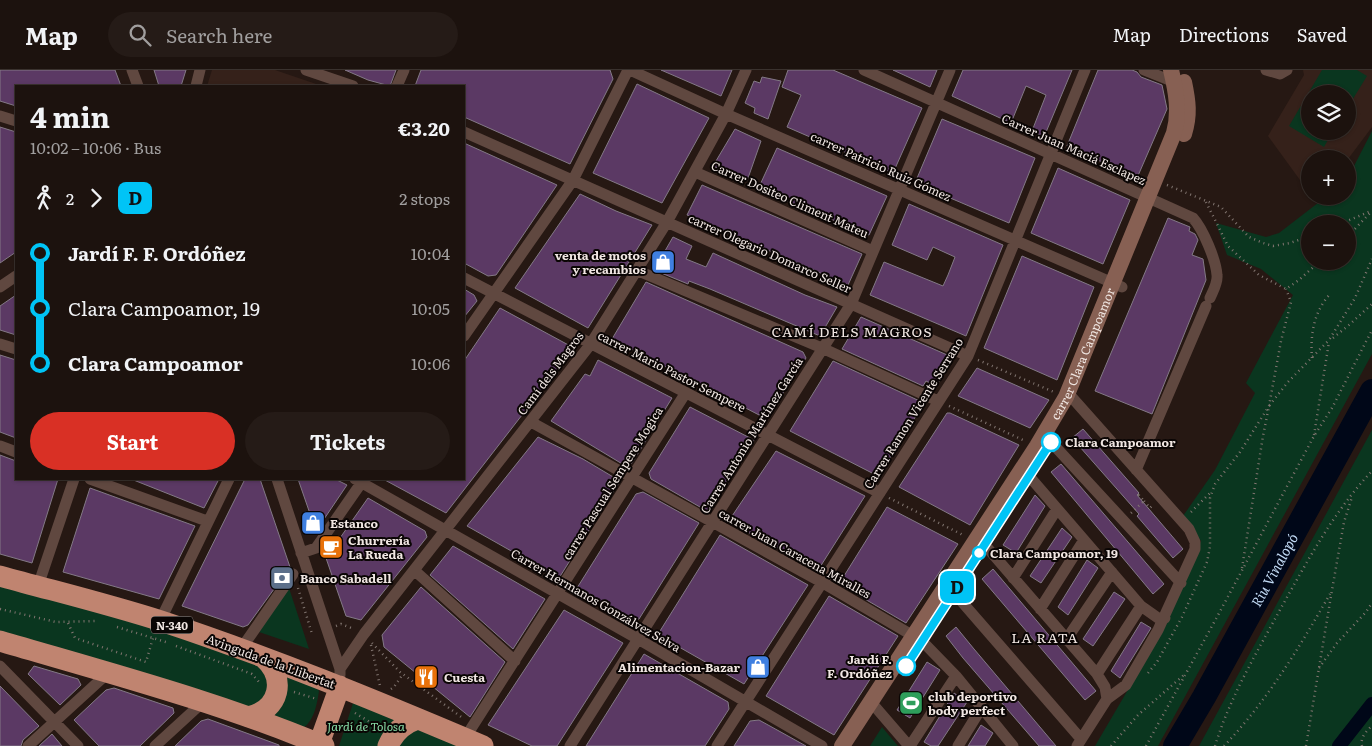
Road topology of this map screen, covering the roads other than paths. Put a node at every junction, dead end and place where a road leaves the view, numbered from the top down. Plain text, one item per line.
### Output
1 (132, 70) edge
2 (200, 70) edge
3 (306, 70) edge
4 (404, 70) edge
5 (629, 70) edge
6 (746, 70) edge
7 (864, 70) edge
8 (950, 70) edge
9 (1085, 70) edge
10 (1144, 70) edge
11 (1266, 70) edge
12 (1287, 71) edge
13 (1176, 74) edge
14 (335, 75) edge
15 (138, 85) edge
16 (196, 85) edge
17 (351, 85) edge
18 (397, 85) edge
19 (937, 102) junction
20 (726, 114) junction
21 (0, 116) edge
22 (15, 121) edge
23 (1183, 121) junction
24 (465, 132) edge
25 (1052, 153) junction
26 (695, 172) junction
27 (573, 180) junction
28 (900, 189) junction
29 (1152, 199) junction
30 (667, 222) junction
31 (1016, 241) junction
32 (873, 251) junction
33 (636, 270) junction
34 (15, 277) edge
35 (465, 278) edge
36 (1117, 285) junction
37 (0, 287) edge
38 (494, 293) junction
39 (851, 304) junction
40 (465, 335) edge
41 (0, 344) edge
42 (590, 345) junction
43 (822, 348) junction
44 (15, 349) edge
45 (968, 356) junction
46 (685, 394) junction
47 (1069, 397) junction
48 (938, 401) junction
49 (531, 422) junction
50 (767, 435) junction
51 (1044, 444) junction
52 (0, 446) edge
53 (15, 452) edge
54 (1136, 470) junction
55 (1025, 473) junction
56 (632, 477) junction
57 (74, 480) edge
58 (93, 480) edge
59 (228, 480) edge
60 (277, 480) edge
61 (360, 480) edge
62 (880, 493) junction
63 (1058, 509) junction
64 (207, 521) junction
65 (712, 522) junction
66 (446, 530) junction
67 (1084, 540) junction
68 (979, 541) junction
69 (301, 552) junction
70 (414, 570) junction
71 (1112, 572) junction
72 (293, 574) road end
73 (0, 576) edge
74 (1013, 578) junction
75 (823, 583) junction
76 (1181, 583) junction
77 (38, 586) junction
78 (558, 594) junction
79 (962, 602) dead end
80 (1141, 606) junction
81 (1040, 609) junction
82 (1165, 618) junction
83 (156, 630) junction
84 (638, 639) junction
85 (918, 639) junction
86 (1066, 640) junction
87 (0, 641) edge
88 (241, 649) junction
89 (263, 657) junction
90 (515, 661) junction
91 (3, 670) edge
92 (109, 672) junction
93 (1097, 674) junction
94 (956, 676) junction
95 (338, 687) junction
96 (1107, 699) junction
97 (746, 701) junction
98 (202, 702) junction
99 (875, 706) junction
100 (982, 708) junction
101 (248, 717) junction
102 (417, 719) junction
103 (55, 722) junction
104 (474, 737) edge
105 (390, 743) edge
106 (1079, 743) edge
107 (1008, 744) edge
108 (320, 745) edge
109 (28, 746) edge
110 (78, 746) edge
111 (155, 746) edge
112 (570, 746) edge
113 (717, 746) edge
114 (822, 746) edge
115 (842, 746) edge
116 (855, 746) edge
117 (910, 746) edge
118 (958, 746) edge

1 - 15 street
2 - 16 street
3 - 14 street
4 - 18 street
5 - 20 street, carrer Patricio Ruiz Gómez
5 - 27 street
6 - 20 street, Camí dels Magros
7 - 19 street, Carrer Juan Maciá Esclapez
8 - 19 street, Carrer Antonio Martínez García
9 - 25 street, Carrer Ramon Vicente Serrano
10 - 13 street
11 - 12 street
13 - 23 street
14 - 17 street
19 - 25 street, Carrer Juan Maciá Esclapez
19 - 28 street, Carrer Antonio Martínez García
20 - 26 street, Camí dels Magros
20 - 28 street, carrer Patricio Ruiz Gómez
21 - 22 street
23 - 29 street, carrer Clara Campoamor
23 - 29 street, carrer Clara Campoamor
24 - 27 street, carrer Olegario Domarco Seller
25 - 29 street, Carrer Juan Maciá Esclapez
25 - 31 street, Carrer Ramon Vicente Serrano
26 - 30 street, Camí dels Magros
26 - 32 street, Carrer Dositeo Climent Mateu
27 - 30 street, carrer Olegario Domarco Seller
27 - 38 street
28 - 31 street, carrer Patricio Ruiz Gómez
28 - 32 street, Carrer Antonio Martínez García
29 - 36 street, carrer Clara Campoamor
29 - 54 street, Carrer Juan Maciá Esclapez
30 - 33 street, Camí dels Magros
30 - 39 street, carrer Olegario Domarco Seller
31 - 36 street, carrer Patricio Ruiz Gómez
31 - 45 street, Carrer Ramon Vicente Serrano
32 - 39 street, Carrer Antonio Martínez García
33 - 42 street, Camí dels Magros
33 - 43 street
34 - 37 street
35 - 38 street, carrer Mario Pastor Sempere
36 - 47 street, carrer Clara Campoamor
38 - 40 street
38 - 42 street, carrer Mario Pastor Sempere
39 - 43 street, Carrer Antonio Martínez García
39 - 45 street, carrer Olegario Domarco Seller
41 - 44 street
42 - 46 street, carrer Mario Pastor Sempere
42 - 49 street, Camí dels Magros
43 - 48 street
43 - 50 street, Carrer Antonio Martínez García
45 - 48 street, Carrer Ramon Vicente Serrano
46 - 50 street, carrer Mario Pastor Sempere
46 - 56 street, carrer Pascual Sempere Mogica
47 - 51 street, carrer Clara Campoamor
47 - 54 street
48 - 62 street, Carrer Ramon Vicente Serrano
49 - 56 street, carrer Juan Caracena Miralles
49 - 66 street, Camí dels Magros
50 - 62 street, carrer Mario Pastor Sempere
50 - 65 street, Carrer Antonio Martínez García
51 - 55 street, carrer Clara Campoamor
51 - 76 street
52 - 53 street
54 - 76 street
55 - 63 street
55 - 68 street, carrer Clara Campoamor
56 - 65 street, carrer Juan Caracena Miralles
56 - 78 street, carrer Pascual Sempere Mogica
57 - 77 street
58 - 64 street
59 - 64 street
60 - 69 street
61 - 66 street, Carrer Hermanos Gonzálvez Selva
61 - 69 street
62 - 75 street, Carrer Ramon Vicente Serrano
63 - 67 street
63 - 74 street
64 - 83 street
65 - 75 street, carrer Juan Caracena Miralles
65 - 84 street, Carrer Antonio Martínez García
66 - 70 street, Camí dels Magros
66 - 78 street, Carrer Hermanos Gonzálvez Selva
67 - 71 street
67 - 81 street
68 - 74 street
68 - 85 street, carrer Clara Campoamor
69 - 95 street
70 - 90 street
70 - 95 street, Camí dels Magros
71 - 80 street
71 - 86 street
72 - 88 street
73 - 77 highway, Avinguda de la Llibertat / N-340
74 - 81 street
75 - 85 street, carrer Juan Caracena Miralles
75 - 97 street, Carrer Ramon Vicente Serrano
76 - 82 street
77 - 83 highway, Avinguda de la Llibertat / N-340
78 - 84 street, Carrer Hermanos Gonzálvez Selva
78 - 90 street, carrer Pascual Sempere Mogica
79 - 106 street
80 - 82 street
80 - 93 street
81 - 86 street
82 - 96 street
83 - 88 highway, Avinguda de la Llibertat / N-340
84 - 97 street, Carrer Hermanos Gonzálvez Selva
84 - 112 street, Carrer Antonio Martínez García
85 - 94 street, carrer Juan Caracena Miralles
85 - 99 street, carrer Clara Campoamor
86 - 93 street
87 - 92 highway, Avinguda de la Llibertat
88 - 89 highway, Avinguda de la Llibertat / N-340
89 - 95 highway, Avinguda de la Llibertat / N-340
89 - 101 highway
90 - 104 street, carrer Pascual Sempere Mogica
91 - 103 street
92 - 98 highway, Avinguda de la Llibertat
92 - 103 street
93 - 96 street
94 - 100 street, carrer Juan Caracena Miralles
94 - 117 street
95 - 102 highway, Avinguda de la Llibertat / N-340
95 - 108 highway, Avinguda de la Llibertat
96 - 106 street
97 - 113 street, Carrer Ramon Vicente Serrano
97 - 114 street, Carrer Hermanos Gonzálvez Selva
98 - 101 highway, Avinguda de la Llibertat
98 - 111 street
99 - 115 street, carrer Clara Campoamor
99 - 116 street, carrer Clara Campoamor
99 - 117 street
100 - 107 street, carrer Juan Caracena Miralles
100 - 118 street
101 - 108 highway, Avinguda de la Llibertat
102 - 104 highway, Avinguda de la Llibertat / N-340
102 - 105 highway
103 - 109 street
103 - 110 street

